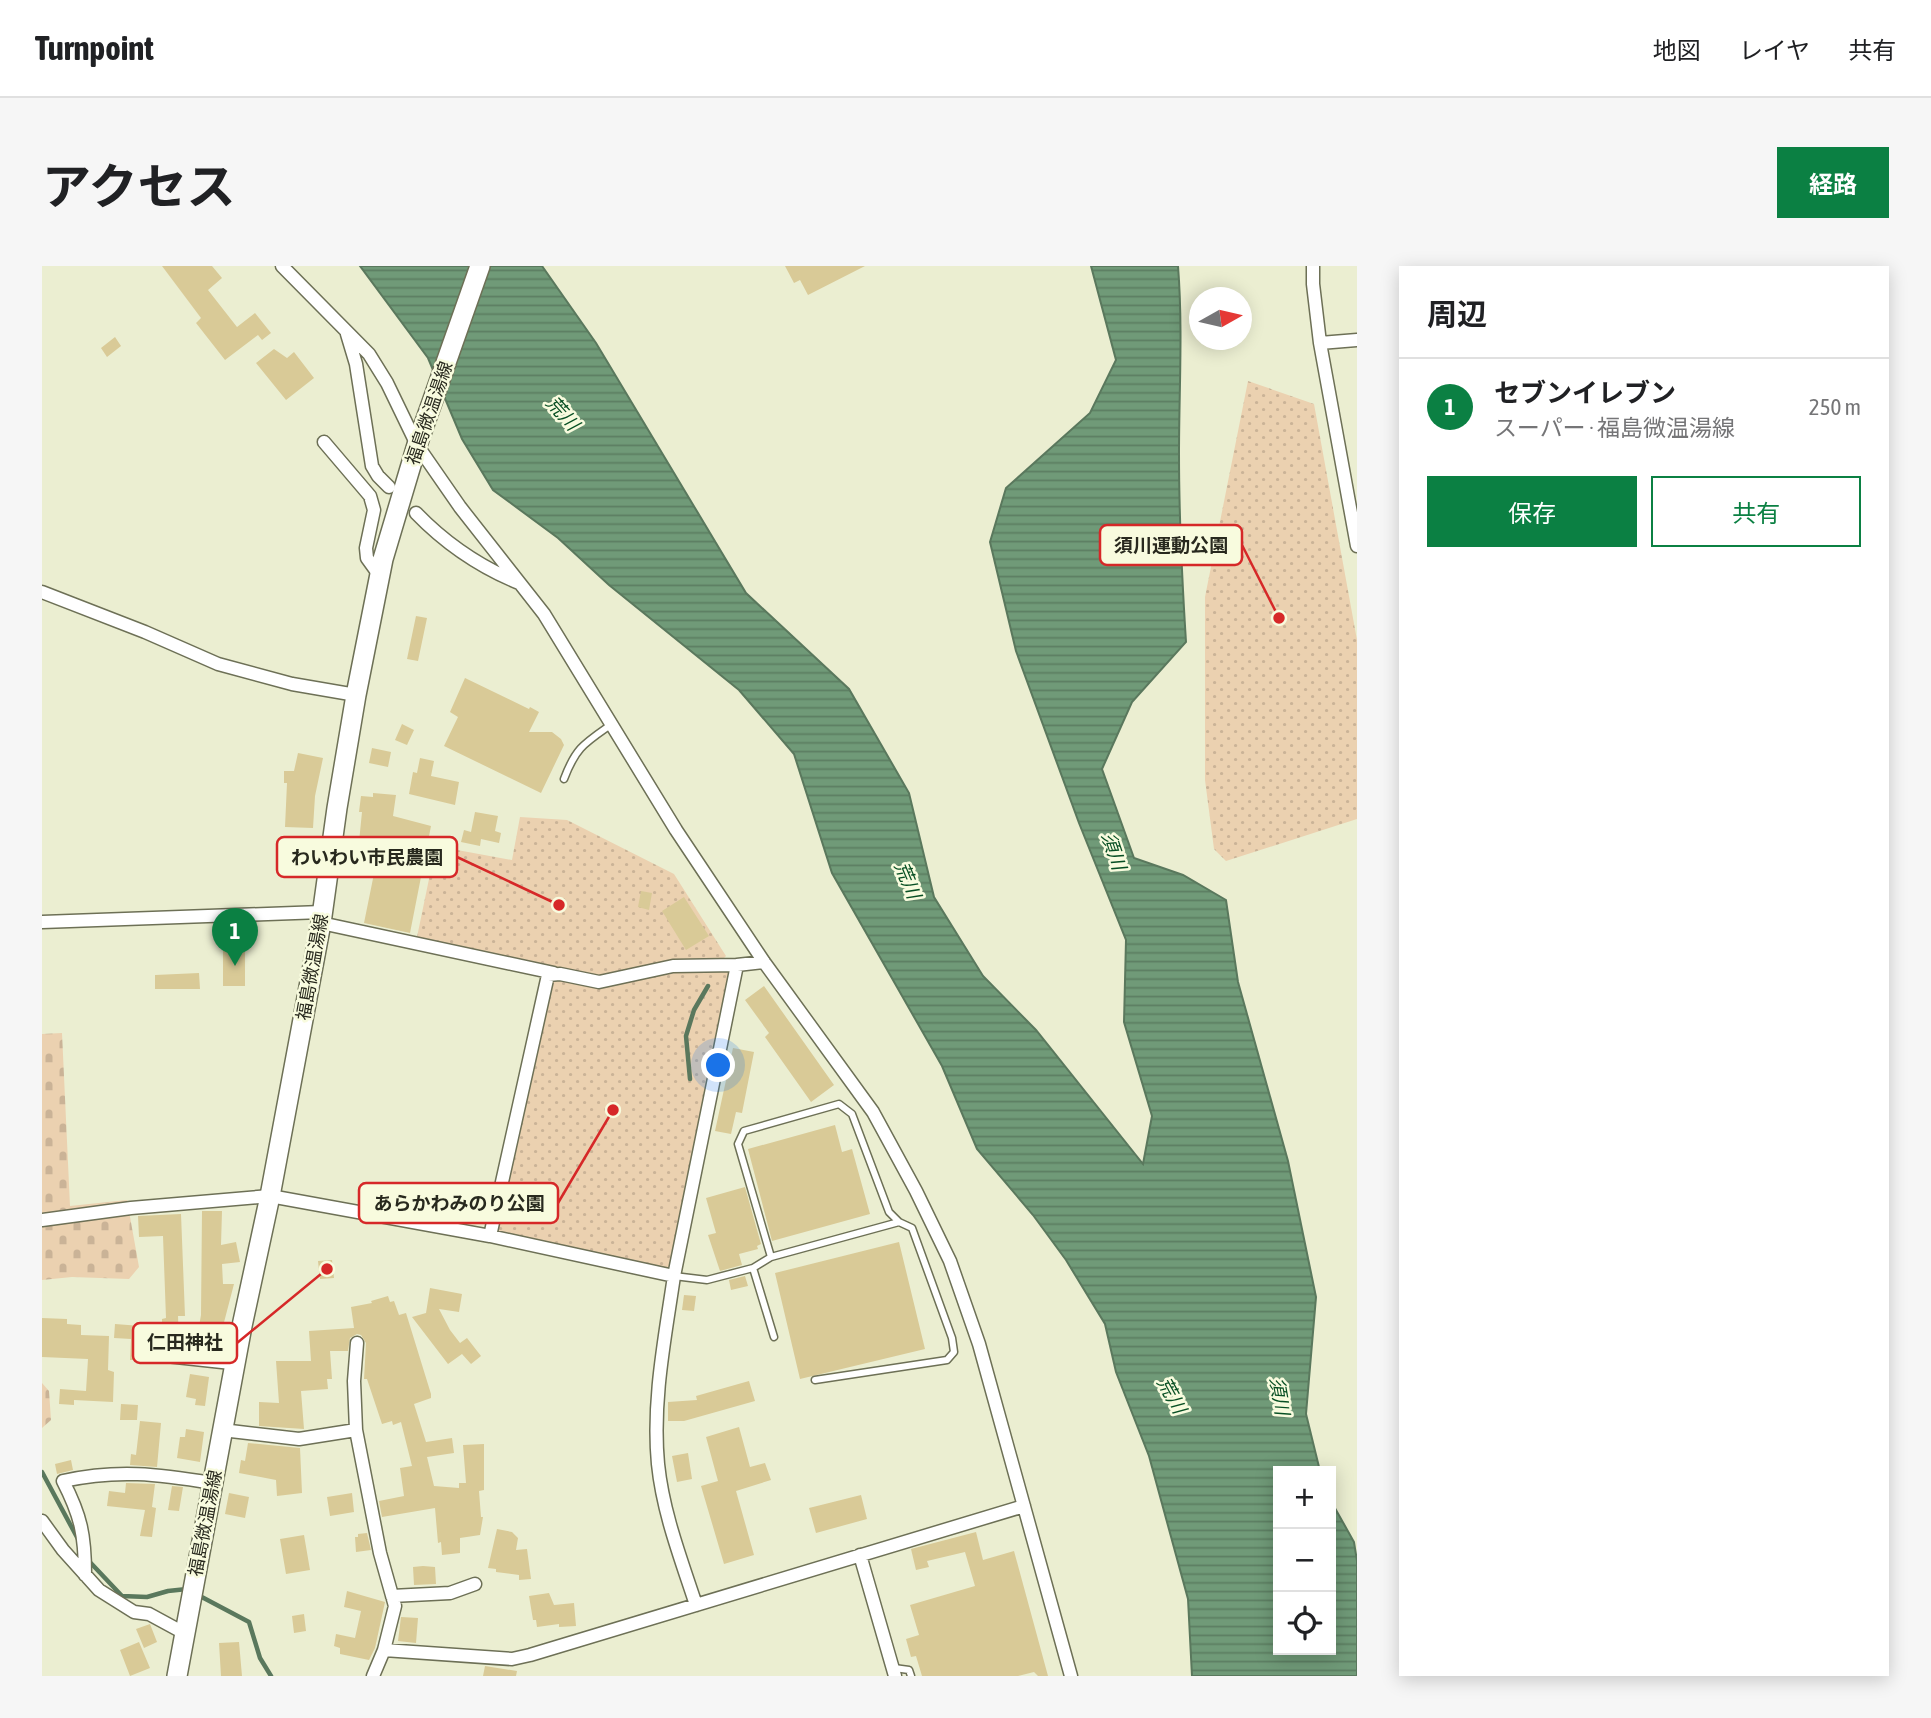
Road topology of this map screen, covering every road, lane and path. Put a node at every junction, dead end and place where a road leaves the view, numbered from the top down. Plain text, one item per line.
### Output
1 (282, 266) edge
2 (480, 266) edge
3 (1313, 266) edge
4 (346, 330) junction
5 (1357, 340) edge
6 (1320, 343) junction
7 (324, 442) dead end
8 (417, 445) junction
9 (389, 486) dead end
10 (416, 513) dead end
11 (1357, 545) edge
12 (380, 576) junction
13 (520, 583) junction
14 (42, 592) edge
15 (356, 695) junction
16 (612, 724) junction
17 (564, 779) dead end
18 (321, 917) junction
19 (42, 922) edge
20 (764, 962) junction
21 (737, 965) junction
22 (554, 973) junction
23 (271, 1196) junction
24 (42, 1220) edge
25 (899, 1222) junction
26 (490, 1236) junction
27 (771, 1257) junction
28 (753, 1268) junction
29 (674, 1276) junction
30 (774, 1337) dead end
31 (358, 1343) dead end
32 (157, 1359) dead end
33 (234, 1366) junction
34 (814, 1380) dead end
35 (222, 1430) junction
36 (356, 1430) junction
37 (212, 1483) junction
38 (1024, 1506) junction
39 (44, 1526) edge
40 (860, 1555) junction
41 (85, 1575) junction
42 (475, 1584) dead end
43 (392, 1596) junction
44 (696, 1605) junction
45 (184, 1633) junction
46 (384, 1650) junction
47 (894, 1672) edge
48 (177, 1676) edge
49 (373, 1676) edge
50 (911, 1676) edge
51 (1071, 1676) edge

1 - 4 street
2 - 8 main road, 福島微温湯線
3 - 6 street
4 - 8 street
4 - 9 street
5 - 6 street
6 - 11 street
7 - 12 street
8 - 12 main road, 福島微温湯線
8 - 13 street
10 - 13 street
12 - 15 main road, 福島微温湯線
13 - 16 street
14 - 15 street
15 - 18 main road, 福島微温湯線
16 - 17 lane
16 - 20 street
18 - 19 street
18 - 22 street
18 - 23 main road, 福島微温湯線
20 - 21 street
20 - 38 street
21 - 22 street
21 - 29 street
22 - 26 street
23 - 24 street
23 - 26 street
23 - 33 main road, 福島微温湯線
25 - 27 lane
25 - 27 lane
25 - 34 lane
26 - 29 street
27 - 28 lane
28 - 29 lane
28 - 30 lane
29 - 44 street
31 - 36 street
32 - 33 lane
33 - 35 main road, 福島微温湯線
35 - 36 street
35 - 37 main road, 福島微温湯線
36 - 43 street
37 - 41 street
37 - 45 main road, 福島微温湯線
38 - 40 street
38 - 51 street
39 - 41 street
40 - 44 street
40 - 47 street
41 - 45 street
42 - 43 street
43 - 46 street
44 - 46 street
45 - 48 main road, 福島微温湯線
46 - 49 street
47 - 50 lane

